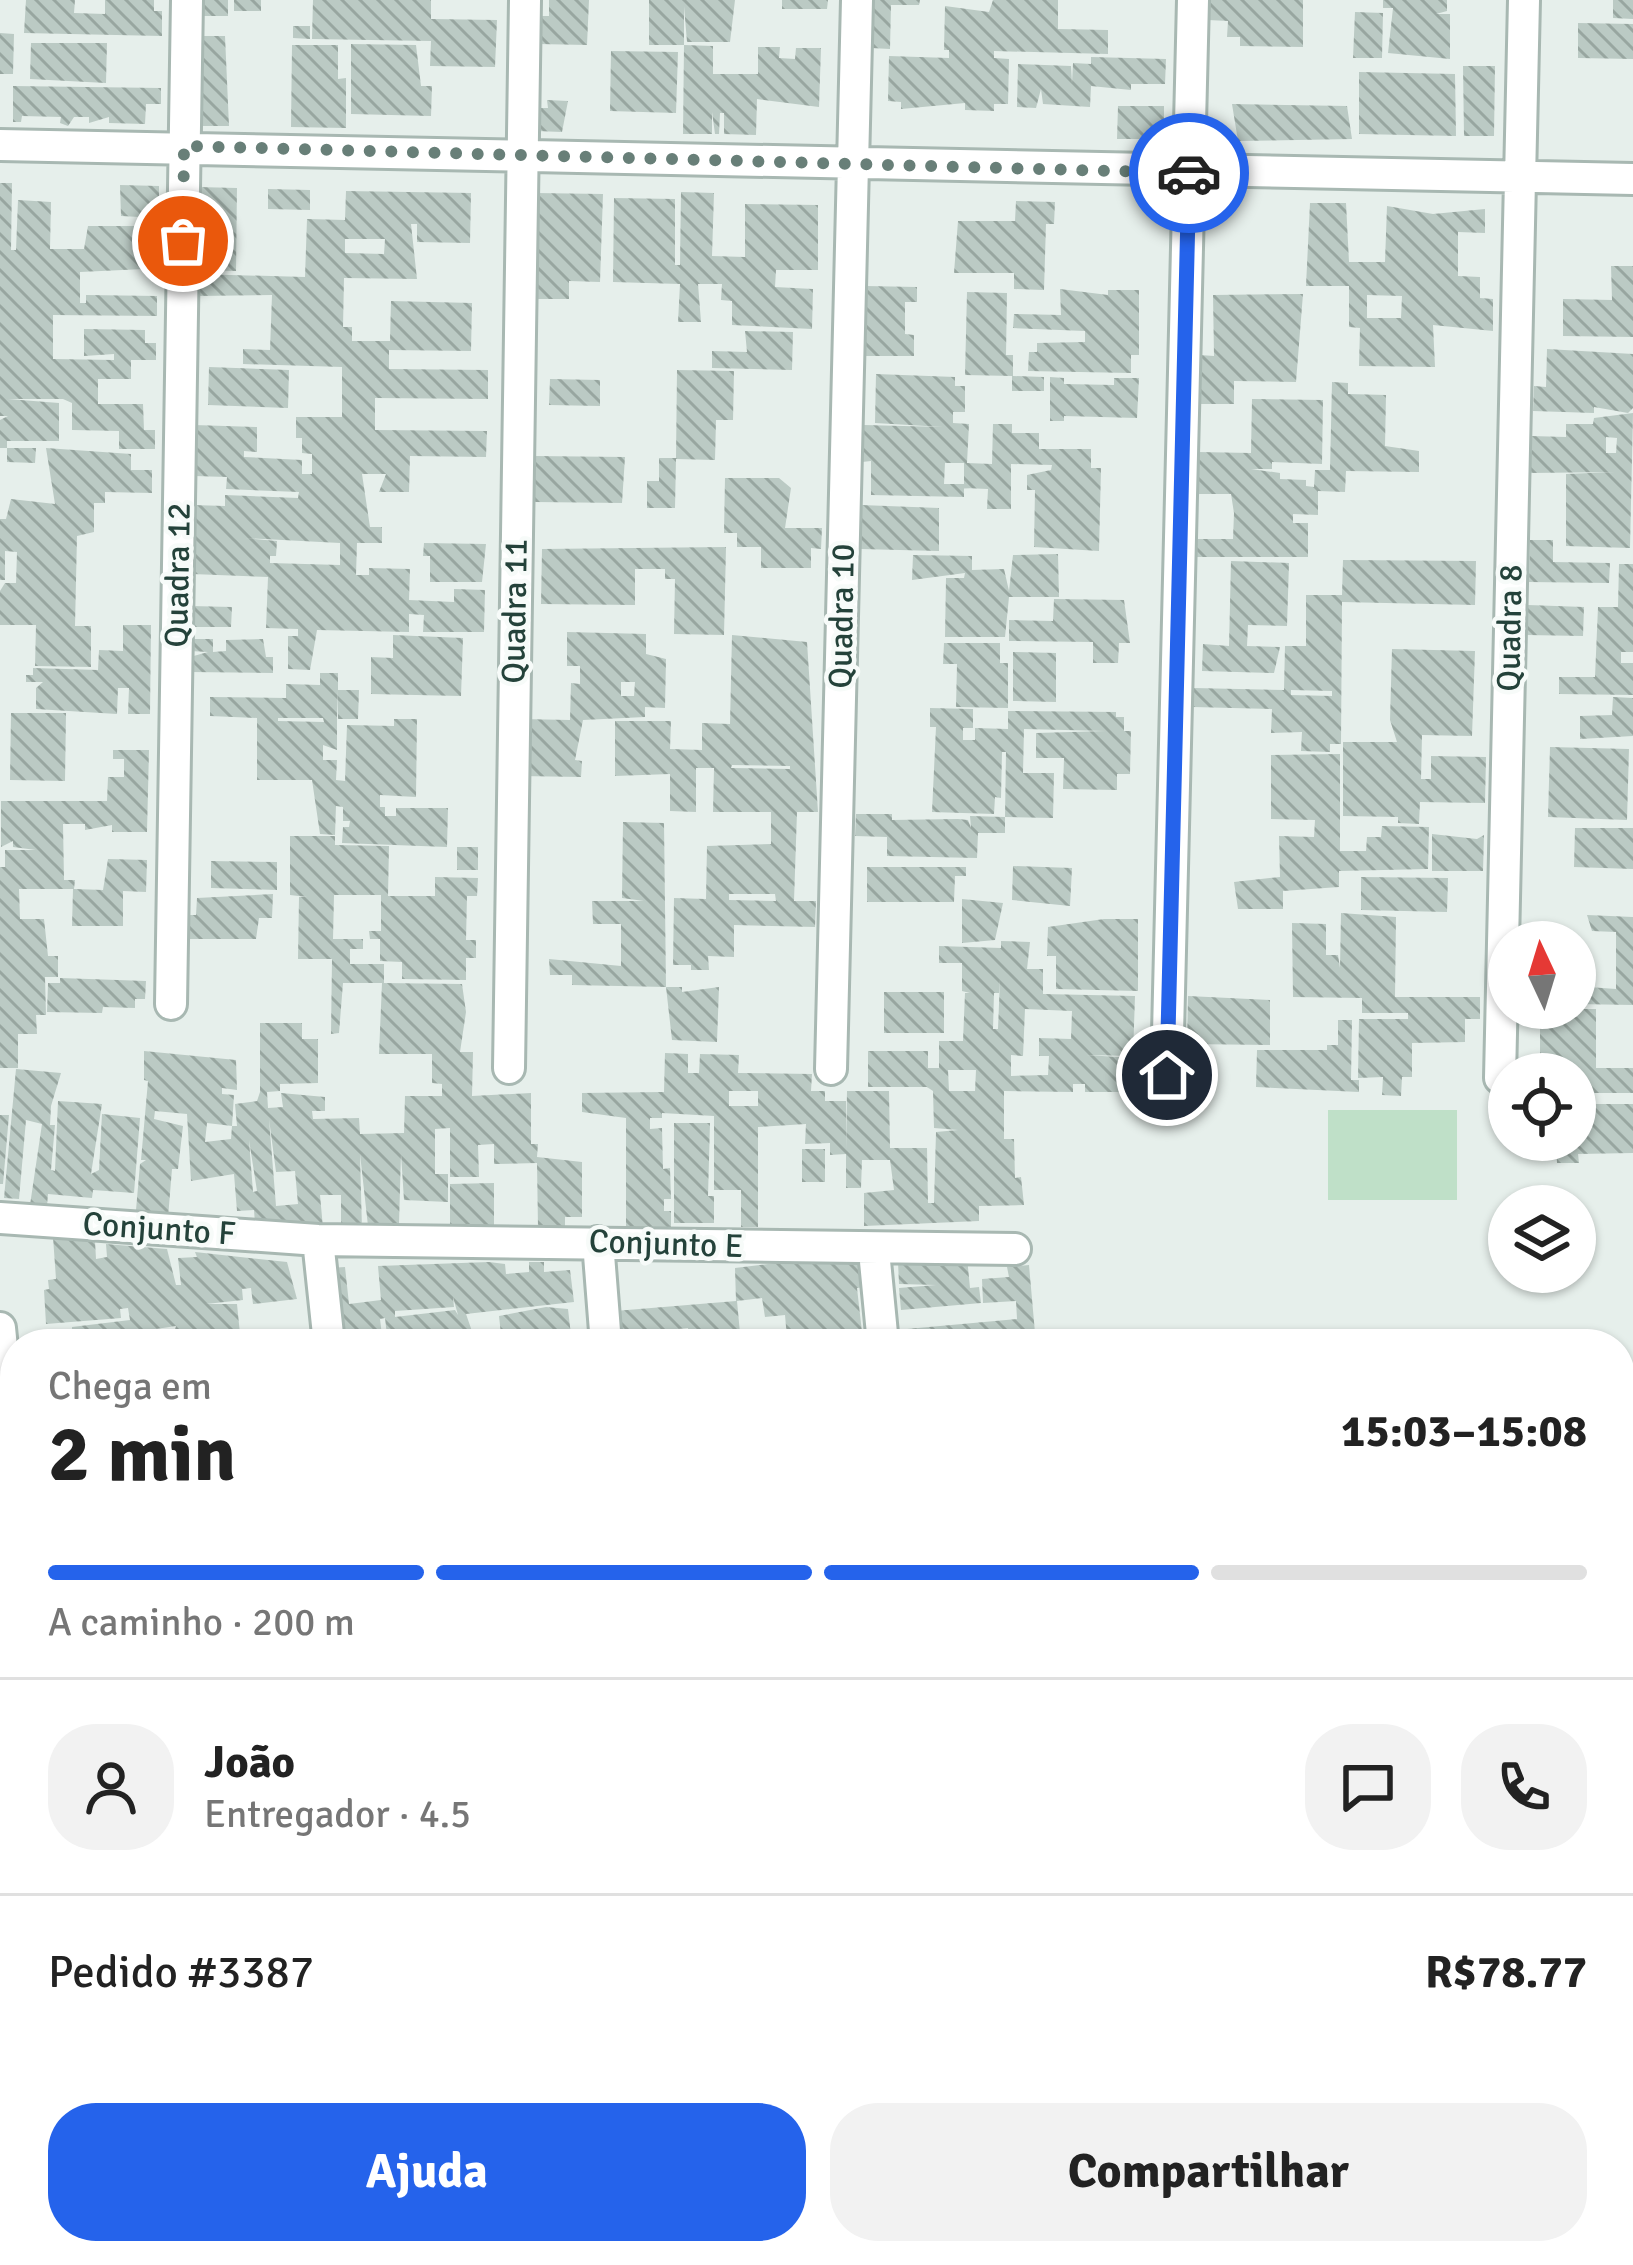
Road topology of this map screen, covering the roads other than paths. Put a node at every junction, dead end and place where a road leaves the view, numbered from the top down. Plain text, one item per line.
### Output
1 (188, 0) edge
2 (525, 0) edge
3 (857, 0) edge
4 (1193, 0) edge
5 (1524, 0) edge
6 (0, 145) edge
7 (184, 146) junction
8 (521, 154) junction
9 (854, 164) junction
10 (1190, 173) junction
11 (1520, 177) junction
12 (1633, 178) edge
13 (171, 1004) dead end
14 (1501, 1053) edge
15 (509, 1068) dead end
16 (831, 1069) dead end
17 (1167, 1075) dead end
18 (0, 1218) edge
19 (318, 1240) junction
20 (598, 1242) junction
21 (1015, 1249) dead end
22 (874, 1251) junction
23 (327, 1329) edge
24 (605, 1329) edge
25 (882, 1329) edge

1 - 7 street, Quadra 12
2 - 8 street, Quadra 11
3 - 9 street, Quadra 10
4 - 10 street
5 - 11 street, Quadra 8
6 - 7 street
7 - 8 street
7 - 13 street, Quadra 12
8 - 9 street
8 - 15 street, Quadra 11
9 - 10 street
9 - 16 street, Quadra 10
10 - 11 street
10 - 17 street
11 - 12 street
11 - 14 street, Quadra 8
18 - 19 street, Conjunto F
19 - 20 street, Conjunto E
19 - 23 street
20 - 22 street, Conjunto E
20 - 24 street
21 - 22 street, Conjunto E
22 - 25 street

